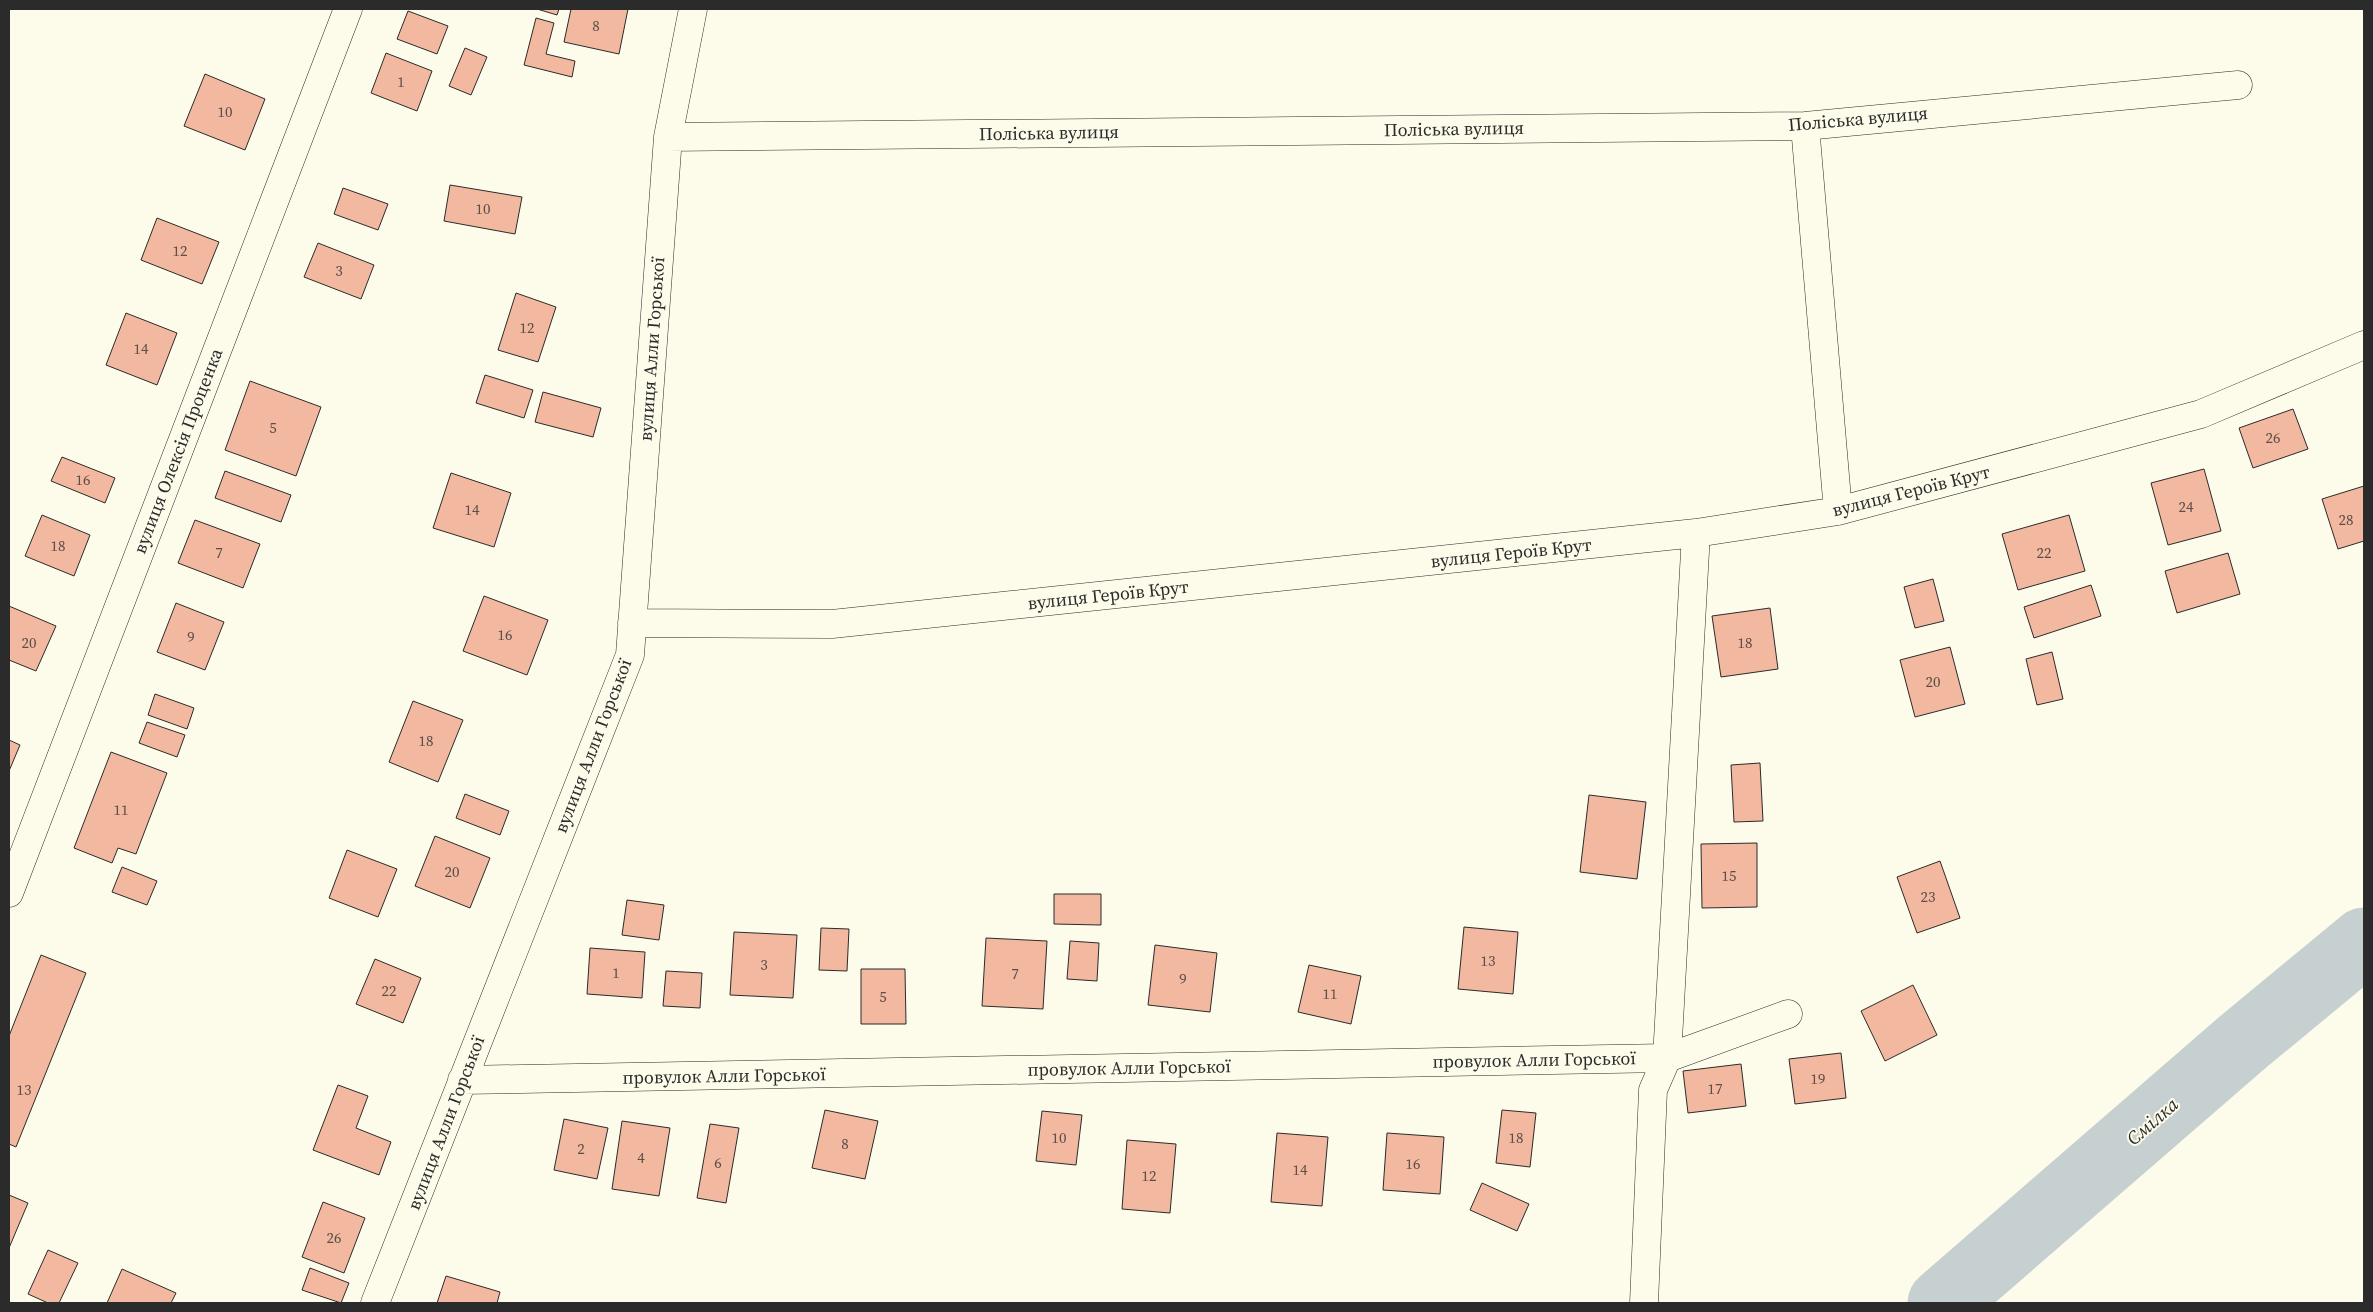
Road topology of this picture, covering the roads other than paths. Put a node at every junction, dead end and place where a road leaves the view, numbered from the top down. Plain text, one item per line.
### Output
1 (348, 9) edge
2 (693, 9) edge
3 (2238, 85) dead end
4 (1805, 126) junction
5 (668, 137) junction
6 (2364, 345) edge
7 (1838, 511) junction
8 (1696, 533) junction
9 (632, 623) junction
10 (9, 893) edge
11 (1788, 1014) dead end
12 (1667, 1058) junction
13 (462, 1080) junction
14 (375, 1303) edge
15 (1644, 1303) edge

1 - 10 street, вулиця Олексія Проценка
2 - 5 street, вулиця Алли Горської
3 - 4 street, Поліська вулиця
4 - 5 street, Поліська вулиця
4 - 7 street
5 - 9 street, вулиця Алли Горської
6 - 7 street, вулиця Героїв Крут
7 - 8 street, вулиця Героїв Крут
8 - 9 street, вулиця Героїв Крут
8 - 12 street
9 - 13 street, вулиця Алли Горської
11 - 12 street, провулок Алли Горської
12 - 13 street, провулок Алли Горської
12 - 15 street
13 - 14 street, вулиця Алли Горської

